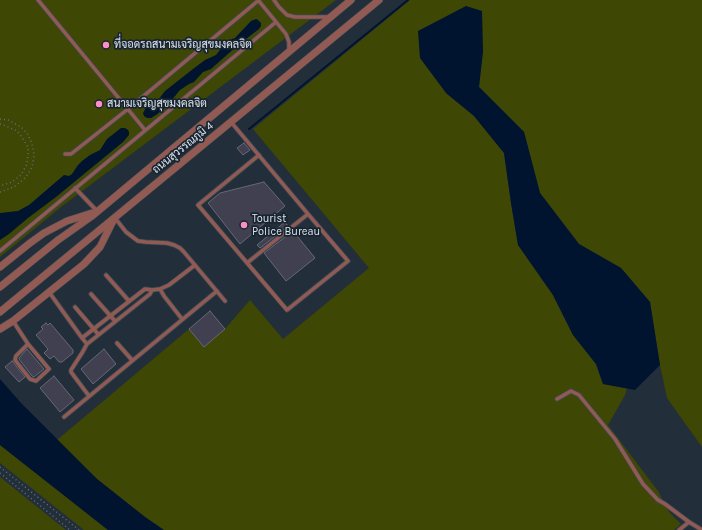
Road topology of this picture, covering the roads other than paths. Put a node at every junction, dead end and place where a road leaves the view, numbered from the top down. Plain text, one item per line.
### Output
1 (38, 0) edge
2 (259, 0) edge
3 (274, 0) edge
4 (378, 0) edge
5 (348, 1) edge
6 (330, 17) junction
7 (276, 22) junction
8 (289, 51) junction
9 (128, 109) junction
10 (231, 122) junction
11 (145, 130) junction
12 (65, 154) dead end
13 (259, 155) junction
14 (75, 188) junction
15 (96, 211) junction
16 (308, 214) junction
17 (114, 218) junction
18 (0, 251) edge
19 (247, 263) junction
20 (195, 265) junction
21 (0, 267) edge
22 (106, 275) dead end
23 (0, 287) edge
24 (160, 289) junction
25 (152, 290) junction
26 (217, 291) junction
27 (49, 292) junction
28 (91, 294) dead end
29 (129, 301) junction
30 (225, 301) dead end
31 (75, 307) dead end
32 (0, 312) edge
33 (111, 316) junction
34 (182, 319) junction
35 (13, 321) junction
36 (115, 321) junction
37 (0, 329) edge
38 (93, 329) junction
39 (98, 334) junction
40 (82, 338) junction
41 (117, 343) dead end
42 (28, 344) junction
43 (87, 344) junction
44 (132, 360) junction
45 (89, 396) junction
46 (557, 399) dead end
47 (64, 417) dead end
48 (688, 522) junction
49 (679, 530) edge
50 (702, 530) edge

1 - 9 lane
2 - 7 lane
2 - 9 lane
3 - 6 lane
4 - 10 street, ถนนสุวรรณภูมิ 4
5 - 6 street, ถนนสุวรรณภูมิ 4
6 - 8 street, ถนนสุวรรณภูมิ 4
7 - 8 lane
7 - 11 lane
8 - 15 street, ถนนสุวรรณภูมิ 4
9 - 11 lane
9 - 12 lane
10 - 13 lane
10 - 17 street, ถนนสุวรรณภูมิ 4
11 - 14 lane
13 - 16 lane
13 - 19 lane
14 - 15 lane
14 - 18 lane
15 - 21 street
15 - 23 street, ถนนสุวรรณภูมิ 4
16 - 19 lane
16 - 19 lane
17 - 20 lane
17 - 27 street
17 - 32 street, ถนนสุวรรณภูมิ 4
20 - 24 lane
20 - 26 lane
22 - 29 lane
24 - 25 lane
24 - 34 lane
25 - 29 lane
25 - 36 lane
26 - 30 lane
26 - 34 lane
27 - 35 street
27 - 40 lane
28 - 33 lane
29 - 33 lane
31 - 38 lane
33 - 36 lane
33 - 38 lane
34 - 44 lane
35 - 37 street
35 - 42 lane
36 - 39 lane
38 - 39 lane
38 - 40 lane
39 - 43 lane
40 - 43 lane
41 - 44 lane
42 - 42 lane
43 - 45 lane
44 - 45 lane
45 - 47 lane
46 - 48 lane
48 - 49 lane
48 - 50 lane

